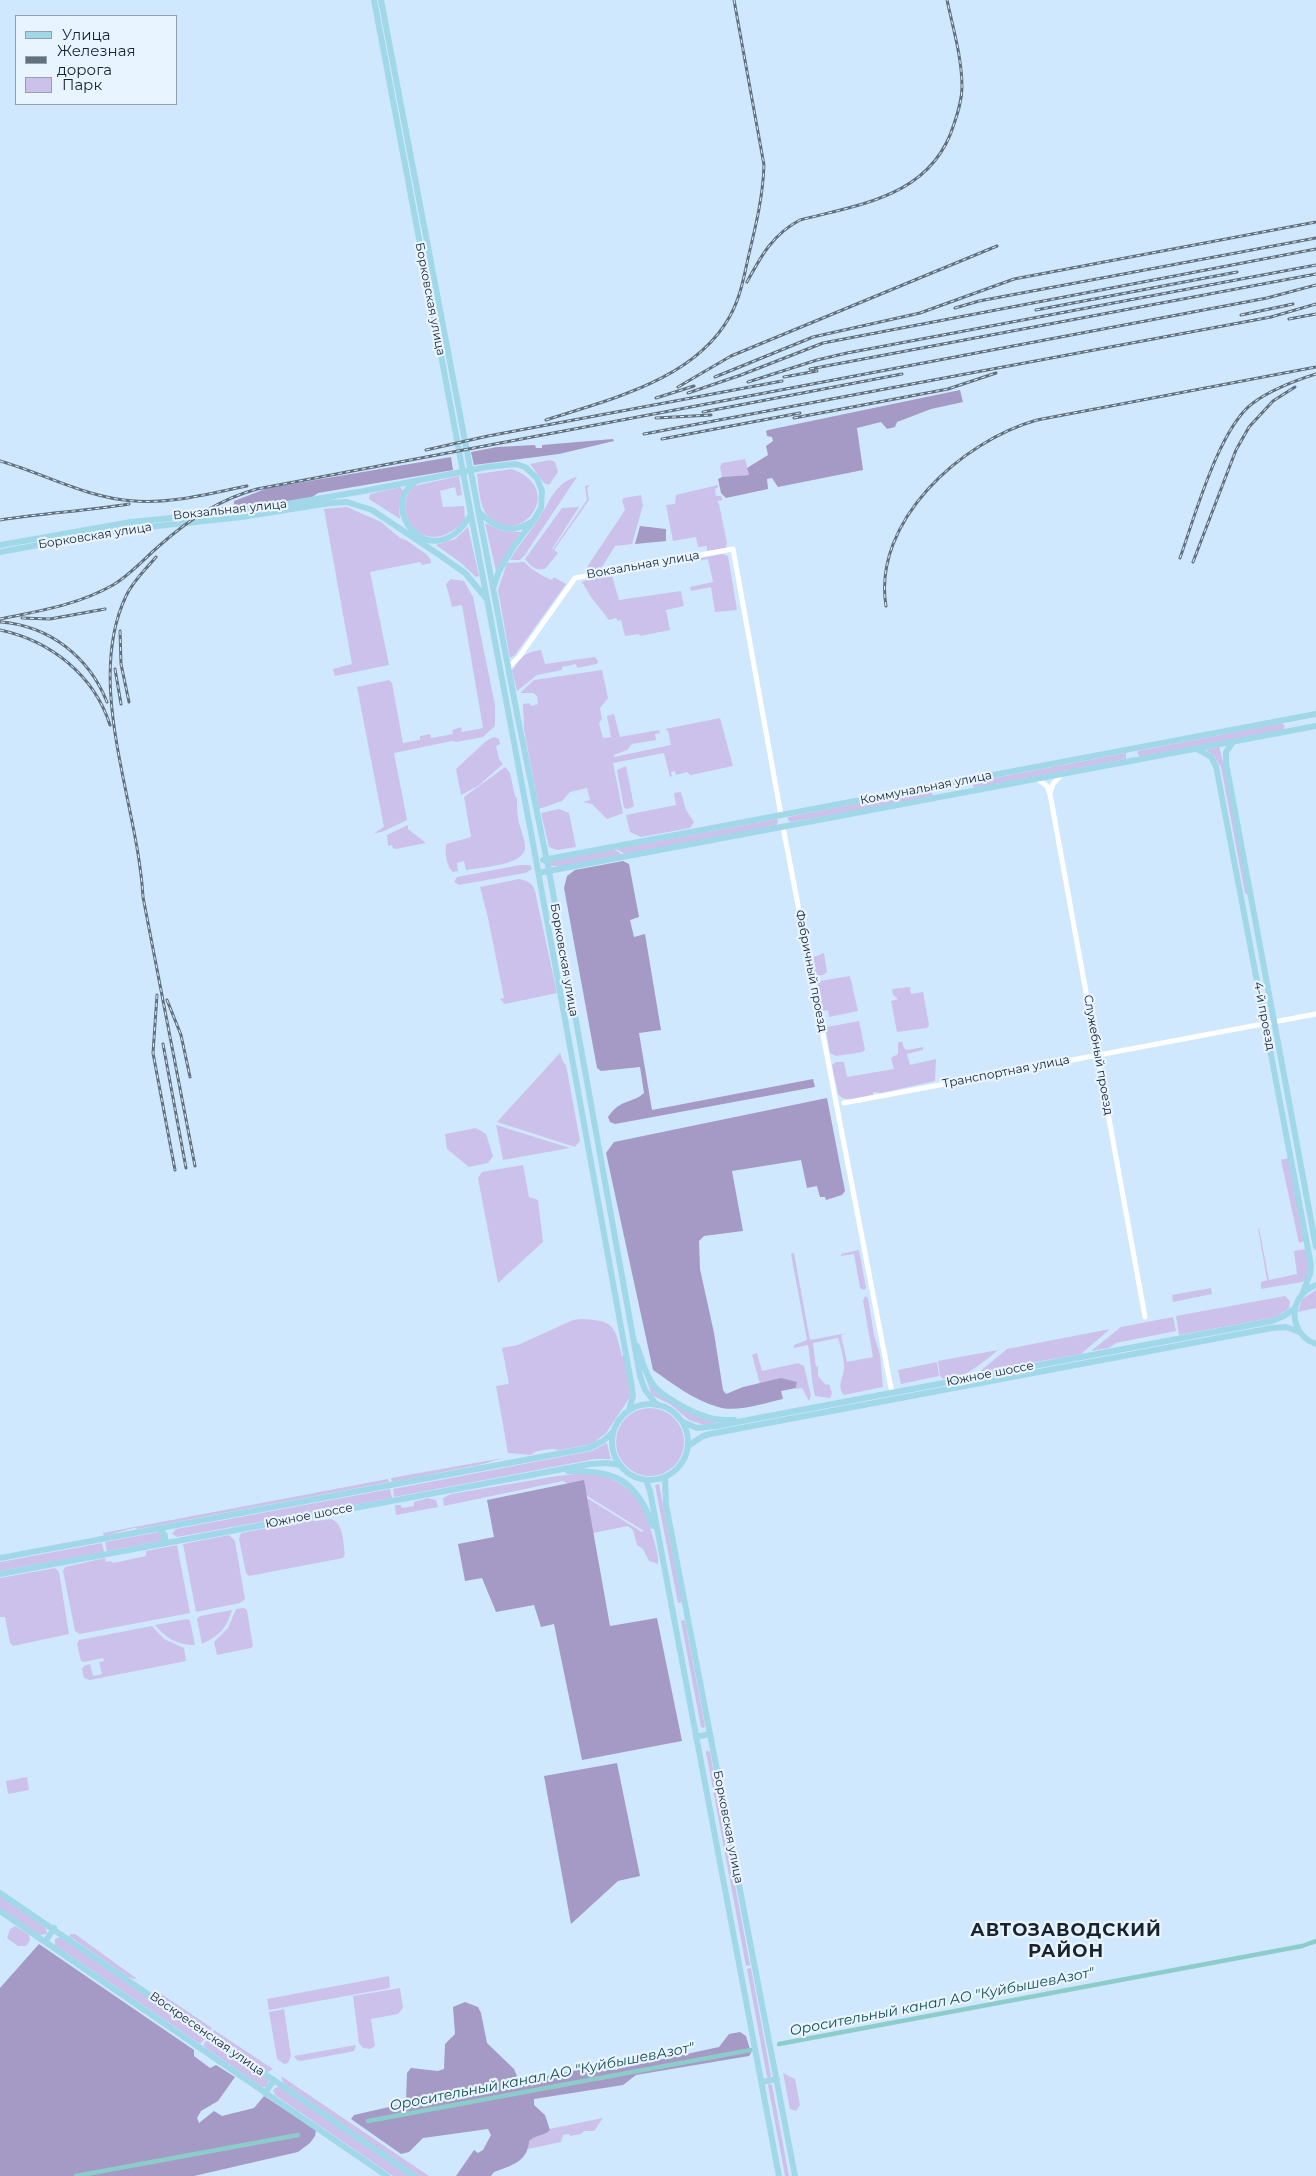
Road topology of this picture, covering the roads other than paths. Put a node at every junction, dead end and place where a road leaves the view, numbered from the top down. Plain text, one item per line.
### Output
1 (374, 0) edge
2 (382, 0) edge
3 (420, 225) junction
4 (418, 480) junction
5 (400, 484) junction
6 (364, 491) junction
7 (406, 493) junction
8 (362, 506) junction
9 (478, 512) junction
10 (470, 516) junction
11 (534, 520) junction
12 (0, 546) edge
13 (733, 549) joint
14 (0, 552) edge
15 (493, 587) junction
16 (487, 599) junction
17 (508, 668) junction
18 (1316, 714) edge
19 (1287, 720) junction
20 (1316, 726) edge
21 (1289, 732) junction
22 (1233, 742) junction
23 (1131, 749) junction
24 (1197, 749) junction
25 (1134, 761) junction
26 (1062, 774) junction
27 (973, 779) junction
28 (1037, 779) junction
29 (958, 782) junction
30 (975, 791) junction
31 (960, 794) junction
32 (1050, 794) junction
33 (781, 815) junction
34 (784, 827) junction
35 (546, 859) junction
36 (536, 861) junction
37 (549, 871) junction
38 (538, 874) junction
39 (1251, 901) junction
40 (1243, 902) junction
41 (1316, 1014) edge
42 (1274, 1022) junction
43 (1265, 1024) junction
44 (1098, 1055) junction
45 (844, 1103) dead end
46 (598, 1146) junction
47 (588, 1147) junction
48 (1316, 1247) edge
49 (1316, 1285) edge
50 (1304, 1292) junction
51 (1295, 1308) junction
52 (1145, 1317) dead end
53 (630, 1327) junction
54 (1298, 1332) junction
55 (1316, 1344) edge
56 (892, 1393) junction
57 (657, 1405) junction
58 (629, 1410) junction
59 (748, 1420) junction
60 (683, 1422) junction
61 (613, 1432) junction
62 (688, 1446) junction
63 (619, 1465) junction
64 (537, 1474) junction
65 (665, 1477) junction
66 (646, 1480) junction
67 (172, 1526) junction
68 (158, 1528) junction
69 (175, 1541) junction
70 (159, 1544) junction
71 (660, 1544) junction
72 (0, 1558) edge
73 (0, 1574) edge
74 (710, 1734) junction
75 (696, 1737) junction
76 (0, 1892) edge
77 (0, 1911) edge
78 (54, 1928) junction
79 (45, 1942) junction
80 (777, 2079) junction
81 (274, 2080) junction
82 (762, 2082) junction
83 (265, 2093) junction
84 (387, 2176) edge
85 (414, 2176) edge
86 (779, 2176) edge
87 (795, 2176) edge

1 - 3 main road, Борковская улица
2 - 3 main road, Борковская улица
3 - 9 main road, Борковская улица
3 - 10 main road, Борковская улица
4 - 5 main road, Вокзальная улица
4 - 7 main road
4 - 11 main road, Вокзальная улица
5 - 6 main road, Вокзальная улица
5 - 7 main road
6 - 8 main road
6 - 12 main road, Вокзальная улица
7 - 10 main road
8 - 14 main road, Борковская улица
8 - 16 main road, Борковская улица
9 - 11 main road
9 - 15 main road, Борковская улица
10 - 16 main road, Борковская улица
11 - 15 main road, Вокзальная улица
13 - 17 street, Вокзальная улица
13 - 33 street, Фабричный проезд
15 - 17 main road, Борковская улица
16 - 36 main road, Борковская улица
17 - 35 main road, Борковская улица
18 - 19 main road, Коммунальная улица
19 - 21 main road
19 - 23 main road, Коммунальная улица
20 - 21 main road, Коммунальная улица
21 - 22 main road, Коммунальная улица
22 - 24 main road, Коммунальная улица
22 - 39 main road, 4-й проезд
23 - 25 main road
23 - 27 main road, Коммунальная улица
24 - 25 main road, Коммунальная улица
24 - 40 main road, 4-й проезд
25 - 26 main road, Коммунальная улица
26 - 28 main road, Коммунальная улица
26 - 32 street
27 - 29 main road, Коммунальная улица
27 - 30 main road
28 - 30 main road, Коммунальная улица
28 - 32 street
29 - 31 main road
29 - 33 main road, Коммунальная улица
30 - 31 main road, Коммунальная улица
31 - 34 main road, Коммунальная улица
32 - 44 street, Служебный проезд
33 - 34 main road, Фабричный проезд
33 - 35 main road, Коммунальная улица
34 - 37 main road, Коммунальная улица
34 - 56 street, Фабричный проезд
35 - 36 main road, Коммунальная улица
35 - 37 main road, Борковская улица
36 - 38 main road, Борковская улица
37 - 38 main road, Коммунальная улица
37 - 46 main road, Борковская улица
38 - 47 main road, Борковская улица
39 - 40 main road
39 - 42 main road, 4-й проезд
40 - 43 main road, 4-й проезд
41 - 42 street, Транспортная улица
42 - 43 street, Транспортная улица
42 - 48 main road, 4-й проезд
43 - 44 street, Транспортная улица
43 - 50 main road, 4-й проезд
44 - 45 street, Транспортная улица
44 - 52 street, Служебный проезд
46 - 47 main road
46 - 53 main road, Борковская улица
47 - 58 main road, Борковская улица
49 - 50 main road
50 - 51 main road, 4-й проезд
51 - 54 main road
51 - 56 main road, Южное шоссе
53 - 57 main road, Борковская улица
53 - 59 main road
54 - 55 main road
54 - 62 main road, Южное шоссе
56 - 59 main road, Южное шоссе
57 - 58 main road
57 - 60 main road
58 - 61 main road
59 - 60 main road, Южное шоссе
60 - 62 main road
61 - 63 main road
61 - 67 main road, Южное шоссе
62 - 65 main road
63 - 64 main road, Южное шоссе
63 - 66 main road
64 - 69 main road, Южное шоссе
64 - 71 main road
65 - 66 main road
65 - 74 main road, Борковская улица
66 - 71 main road, Борковская улица
67 - 68 main road, Южное шоссе
67 - 69 main road
68 - 70 main road
68 - 72 main road, Южное шоссе
69 - 70 main road, Южное шоссе
70 - 73 main road, Южное шоссе
71 - 75 main road, Борковская улица
74 - 75 main road
74 - 80 main road, Борковская улица
75 - 82 main road, Борковская улица
76 - 78 main road, Воскресенская улица
77 - 79 main road, Воскресенская улица
78 - 79 main road
78 - 81 main road, Воскресенская улица
79 - 83 main road, Воскресенская улица
80 - 82 main road
80 - 87 main road, Борковская улица
81 - 83 main road
81 - 85 main road, Воскресенская улица
82 - 86 main road, Борковская улица
83 - 84 main road, Воскресенская улица

